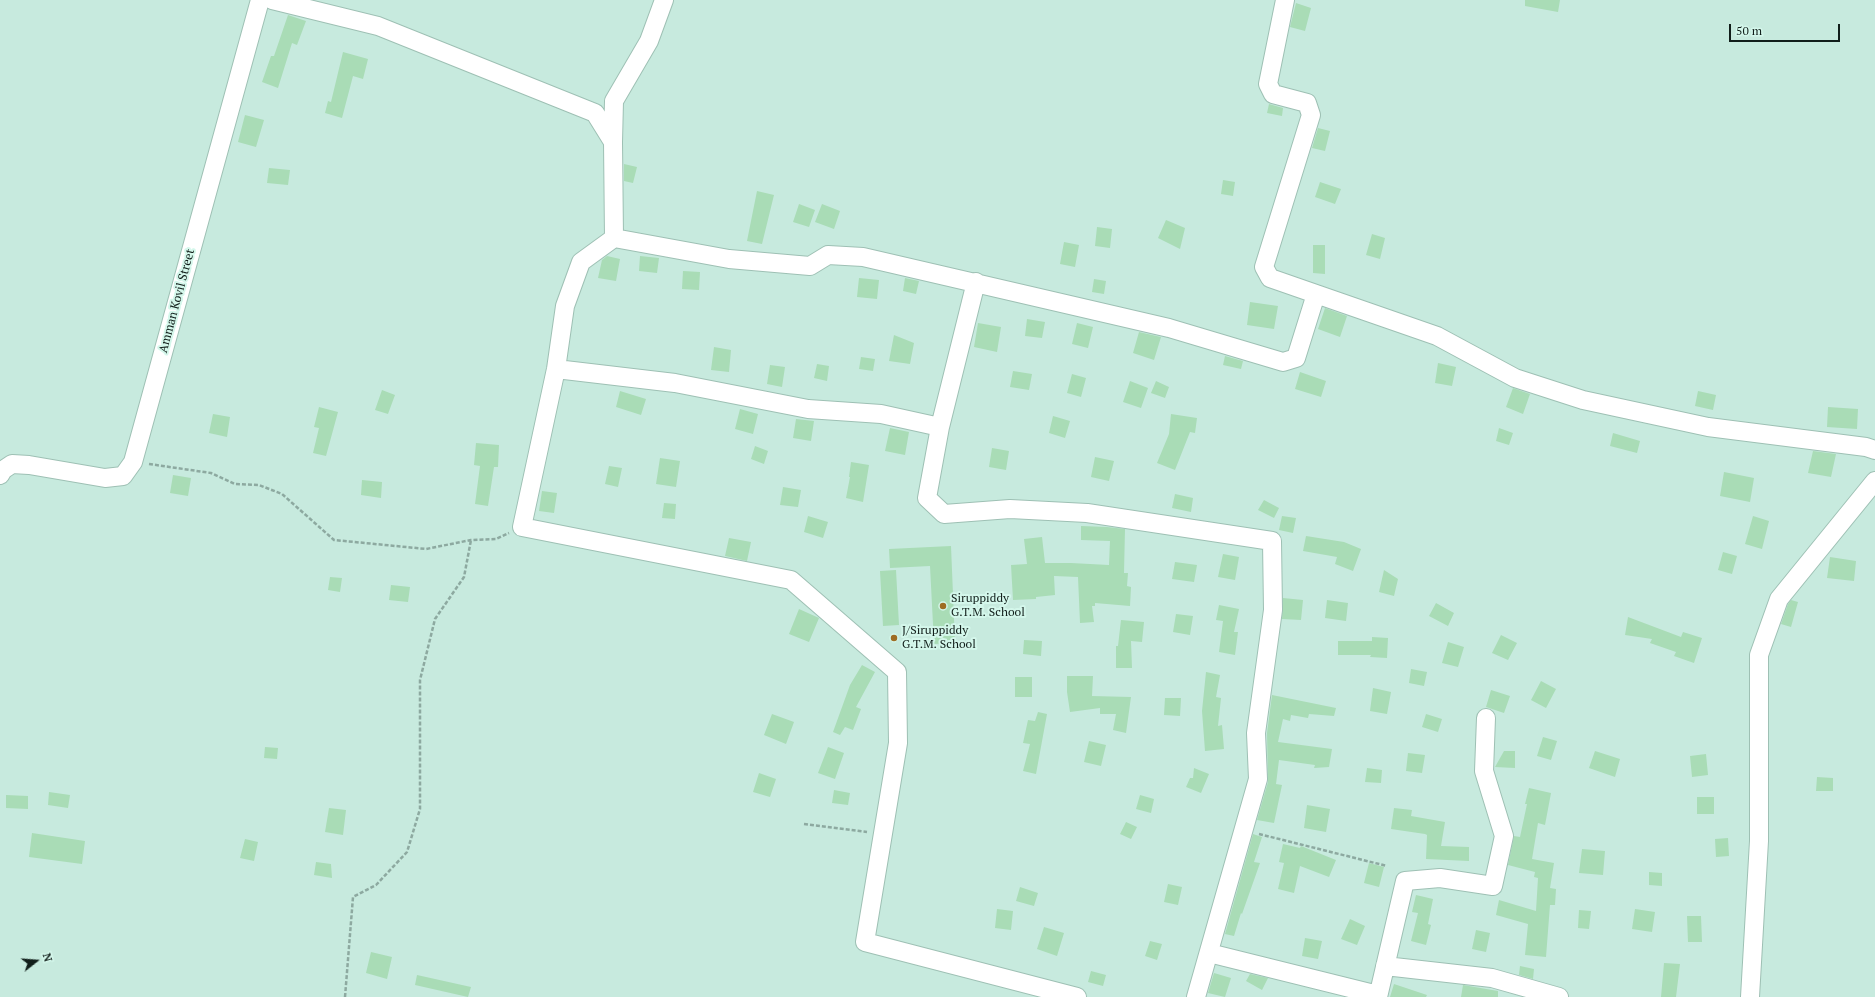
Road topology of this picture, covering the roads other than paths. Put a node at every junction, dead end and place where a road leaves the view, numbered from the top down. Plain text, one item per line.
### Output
1 (260, 0) edge
2 (272, 0) edge
3 (664, 0) edge
4 (1285, 0) edge
5 (613, 142) junction
6 (614, 238) junction
7 (976, 282) junction
8 (1316, 294) junction
9 (556, 368) junction
10 (940, 427) junction
11 (1875, 450) edge
12 (1, 470) edge
13 (1875, 481) edge
14 (1486, 718) dead end
15 (1209, 954) junction
16 (1385, 966) junction
17 (1378, 996) edge
18 (1559, 996) edge
19 (1077, 997) edge
20 (1196, 997) edge
21 (1750, 997) edge

1 - 12 street, Amman Kovil Street
2 - 5 street
3 - 5 street
4 - 8 street
5 - 6 street
6 - 7 street
6 - 9 street
7 - 8 street
7 - 10 street
8 - 11 street
9 - 10 street
9 - 19 street
10 - 15 street
13 - 21 street
14 - 16 street
15 - 17 street
15 - 20 street
16 - 17 street
16 - 18 street

